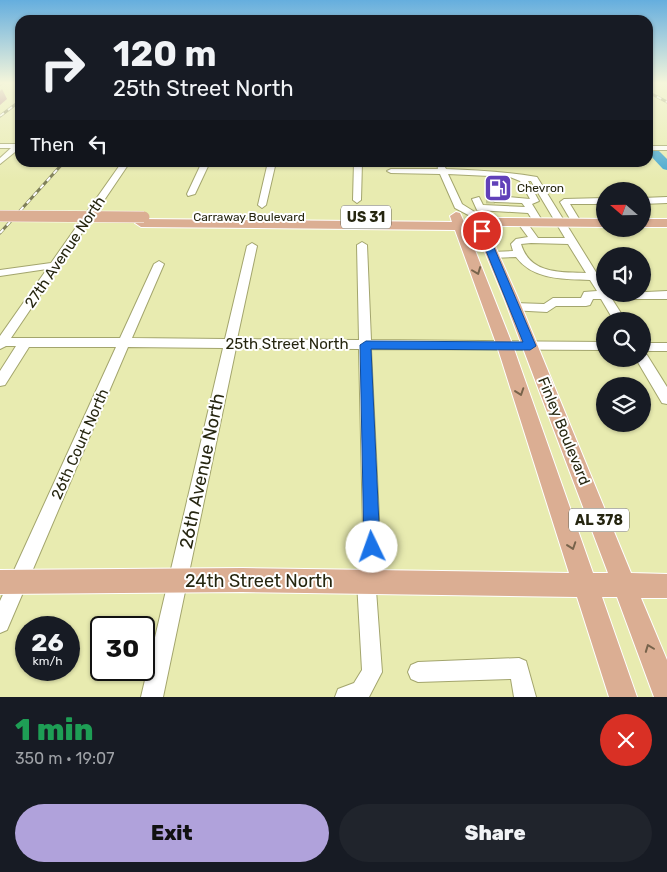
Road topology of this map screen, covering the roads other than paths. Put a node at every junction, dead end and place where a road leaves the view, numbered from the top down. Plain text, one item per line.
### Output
1 (15, 145) edge
2 (0, 146) edge
3 (15, 149) edge
4 (0, 162) edge
5 (123, 167) edge
6 (204, 167) edge
7 (271, 167) edge
8 (358, 167) edge
9 (441, 167) edge
10 (470, 167) edge
11 (391, 171) dead end
12 (463, 172) junction
13 (523, 179) junction
14 (191, 194) dead end
15 (476, 199) junction
16 (357, 200) dead end
17 (667, 200) edge
18 (651, 201) edge
19 (596, 202) edge
20 (262, 205) dead end
21 (529, 206) junction
22 (495, 210) junction
23 (457, 212) junction
24 (0, 216) edge
25 (142, 220) junction
26 (478, 221) junction
27 (0, 222) edge
28 (522, 222) junction
29 (538, 222) junction
30 (560, 222) junction
31 (576, 222) junction
32 (596, 222) edge
33 (651, 223) edge
34 (666, 223) edge
35 (532, 240) junction
36 (572, 241) junction
37 (362, 245) dead end
38 (252, 246) dead end
39 (520, 254) junction
40 (492, 255) junction
41 (160, 264) dead end
42 (56, 265) junction
43 (0, 273) edge
44 (594, 277) junction
45 (596, 281) edge
46 (651, 294) edge
47 (667, 294) edge
48 (596, 295) edge
49 (514, 307) junction
50 (26, 342) junction
51 (1, 343) edge
52 (124, 343) junction
53 (230, 344) junction
54 (366, 345) junction
55 (505, 346) junction
56 (530, 346) junction
57 (596, 346) edge
58 (651, 346) edge
59 (667, 347) edge
60 (647, 367) edge
61 (0, 381) edge
62 (667, 399) edge
63 (178, 580) junction
64 (9, 582) edge
65 (370, 582) junction
66 (585, 584) junction
67 (625, 585) junction
68 (667, 586) edge
69 (0, 623) edge
70 (418, 672) dead end
71 (667, 694) edge
72 (152, 697) edge
73 (346, 697) edge
74 (525, 697) edge
75 (623, 697) edge

1 - 2 street
3 - 4 street
5 - 42 street, 27th Avenue North
6 - 14 street
7 - 20 street
8 - 16 street
9 - 11 street
9 - 12 street
9 - 23 street, Finley Boulevard
10 - 12 street
12 - 13 street
13 - 21 street
13 - 30 street
15 - 22 street
15 - 22 street
15 - 23 street
17 - 18 street
19 - 31 street
21 - 22 street
21 - 29 street
22 - 26 main road, Carraway Boulevard / US 31
22 - 28 main road, Carraway Boulevard / US 31
23 - 25 main road, Carraway Boulevard / US 31
23 - 26 main road, Carraway Boulevard / US 31
23 - 26 street
23 -> 55 main road, Finley Boulevard / AL 378
24 - 25 main road, Carraway Boulevard / US 31, bridge
25 - 27 main road, Carraway Boulevard / US 31
26 - 40 main road, Finley Boulevard / AL 378
28 - 29 main road, Carraway Boulevard / US 31
28 - 35 street
29 - 30 main road, Carraway Boulevard / US 31
30 - 31 main road, Carraway Boulevard / US 31
30 - 36 street
31 - 32 main road, Carraway Boulevard / US 31
33 - 34 main road
35 - 36 street
35 - 39 street
36 - 44 street
37 - 54 street
38 - 53 street, 26th Avenue North
39 - 40 street
39 - 44 street
40 - 49 main road, Finley Boulevard / AL 378
41 - 52 street, 26th Court North
42 - 43 street
42 - 51 street, 27th Avenue North
44 - 45 street
46 - 47 street
48 - 49 street
49 - 56 main road, Finley Boulevard / AL 378
50 - 51 street, 25th Street North
50 - 52 street, 25th Street North
50 - 61 street
52 - 53 street, 25th Street North
52 - 64 street, 26th Court North
53 - 54 street, 25th Street North
53 - 63 street, 26th Avenue North
54 - 55 street, 25th Street North
54 - 65 street
55 - 56 street, 25th Street North
55 -> 66 main road, Finley Boulevard / AL 378
56 - 57 street, 25th Street North
56 - 67 main road, Finley Boulevard / AL 378
58 - 59 street
60 - 62 street
63 - 64 main road, 24th Street North
63 - 65 main road, 24th Street North
63 - 72 street, 26th Avenue North
64 - 69 street, 26th Court North
65 - 66 main road, 24th Street North
65 - 73 street
66 - 67 main road, 24th Street North
66 - 75 main road, Finley Boulevard / AL 378
67 - 68 main road, 24th Street North
71 -> 67 main road, Finley Boulevard / AL 378
70 - 74 street

